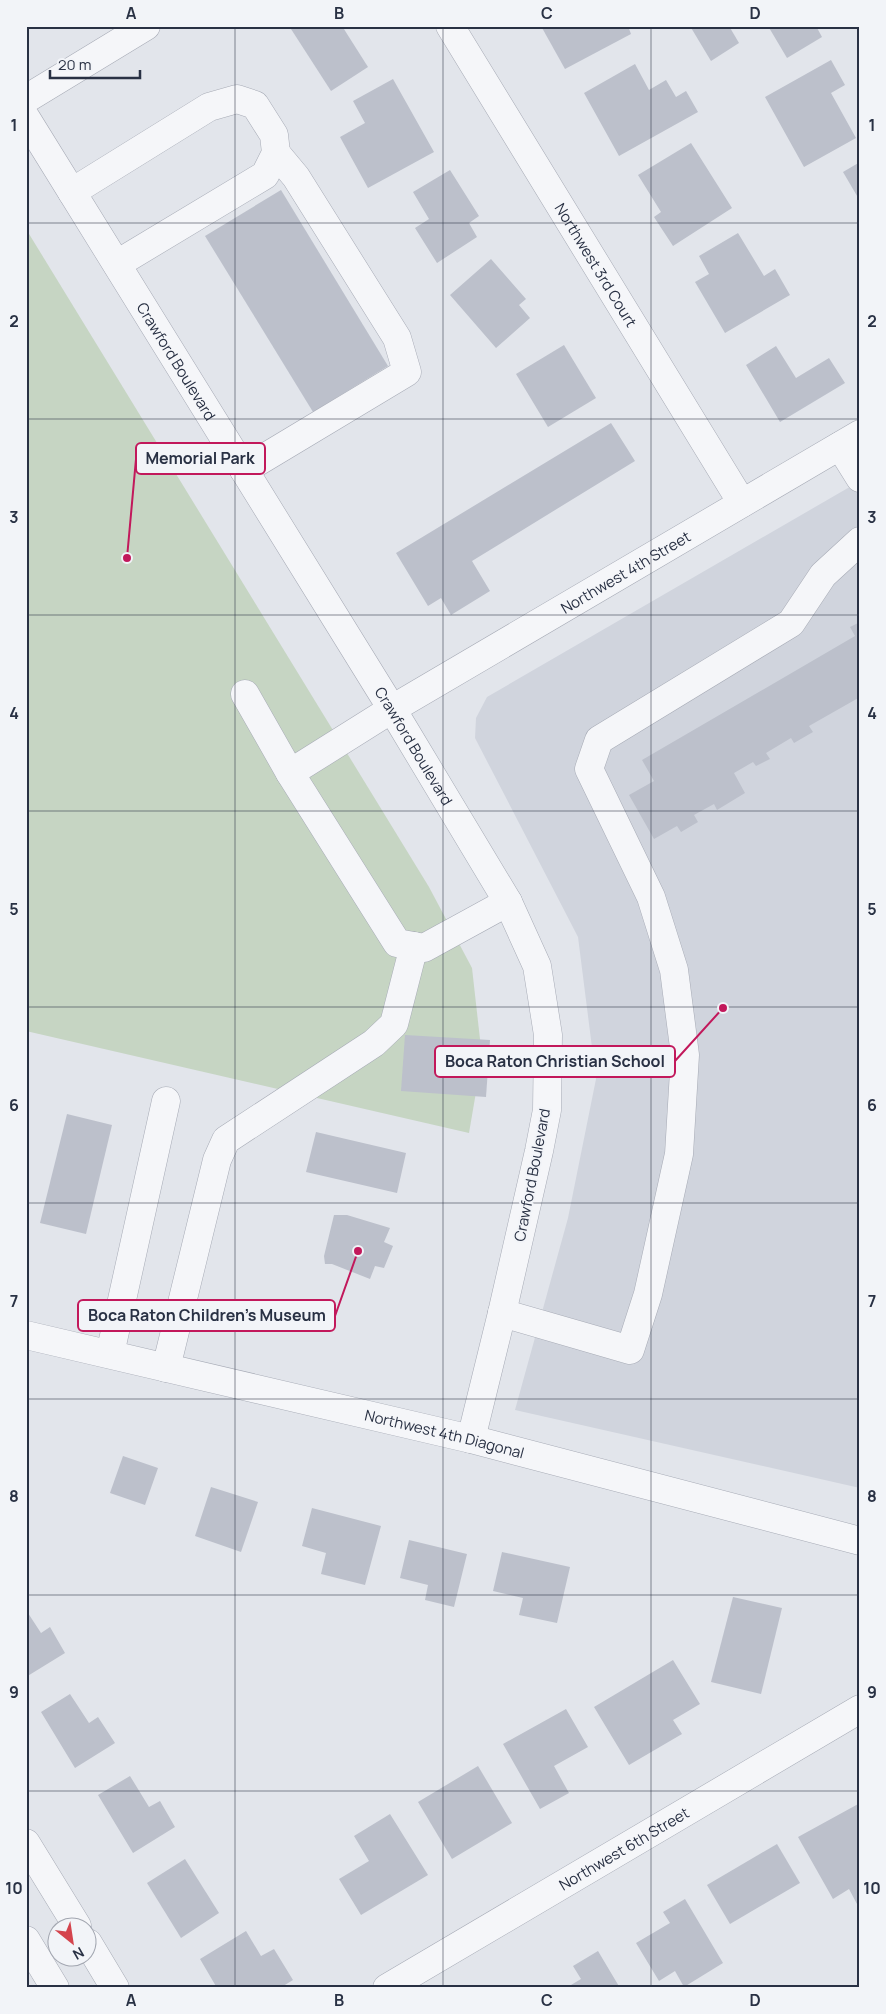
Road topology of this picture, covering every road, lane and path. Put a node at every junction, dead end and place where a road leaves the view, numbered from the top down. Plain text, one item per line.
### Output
1 (146, 26) edge
2 (450, 26) edge
3 (26, 99) edge
4 (26, 118) edge
5 (276, 153) junction
6 (72, 192) junction
7 (117, 264) junction
8 (850, 440) edge
9 (244, 470) junction
10 (860, 478) edge
11 (742, 503) junction
12 (860, 542) edge
13 (245, 694) dead end
14 (392, 709) junction
15 (290, 773) junction
16 (508, 902) junction
17 (414, 946) junction
18 (166, 1101) dead end
19 (502, 1313) junction
20 (26, 1335) edge
21 (110, 1354) junction
22 (166, 1368) junction
23 (471, 1439) junction
24 (860, 1541) edge
25 (860, 1709) edge
26 (26, 1843) edge
27 (71, 1916) edge
28 (26, 1940) edge
29 (98, 1960) edge
30 (55, 1988) edge
31 (114, 1988) edge
32 (387, 1988) edge

1 - 3 street
2 - 11 street, Northwest 3rd Court
4 - 6 street, Crawford Boulevard
5 - 6 street
5 - 7 street
5 - 9 street
6 - 7 street, Crawford Boulevard
7 - 9 street, Crawford Boulevard
8 - 10 street
8 - 11 street, Northwest 4th Street
9 - 14 street, Crawford Boulevard
11 - 14 street, Northwest 4th Street
12 - 19 street
13 - 15 street
14 - 15 street, Northwest 4th Street
14 - 16 street, Crawford Boulevard
15 - 17 street
16 - 17 street
16 - 19 street, Crawford Boulevard
17 - 22 street
18 - 21 street
19 - 23 street, Crawford Boulevard
20 - 21 street, Northwest 4th Diagonal
21 - 22 street, Northwest 4th Diagonal
22 - 23 street, Northwest 4th Diagonal
23 - 24 street, Northwest 4th Diagonal
25 - 32 street, Northwest 6th Street
26 - 27 street
28 - 30 street
29 - 31 street

